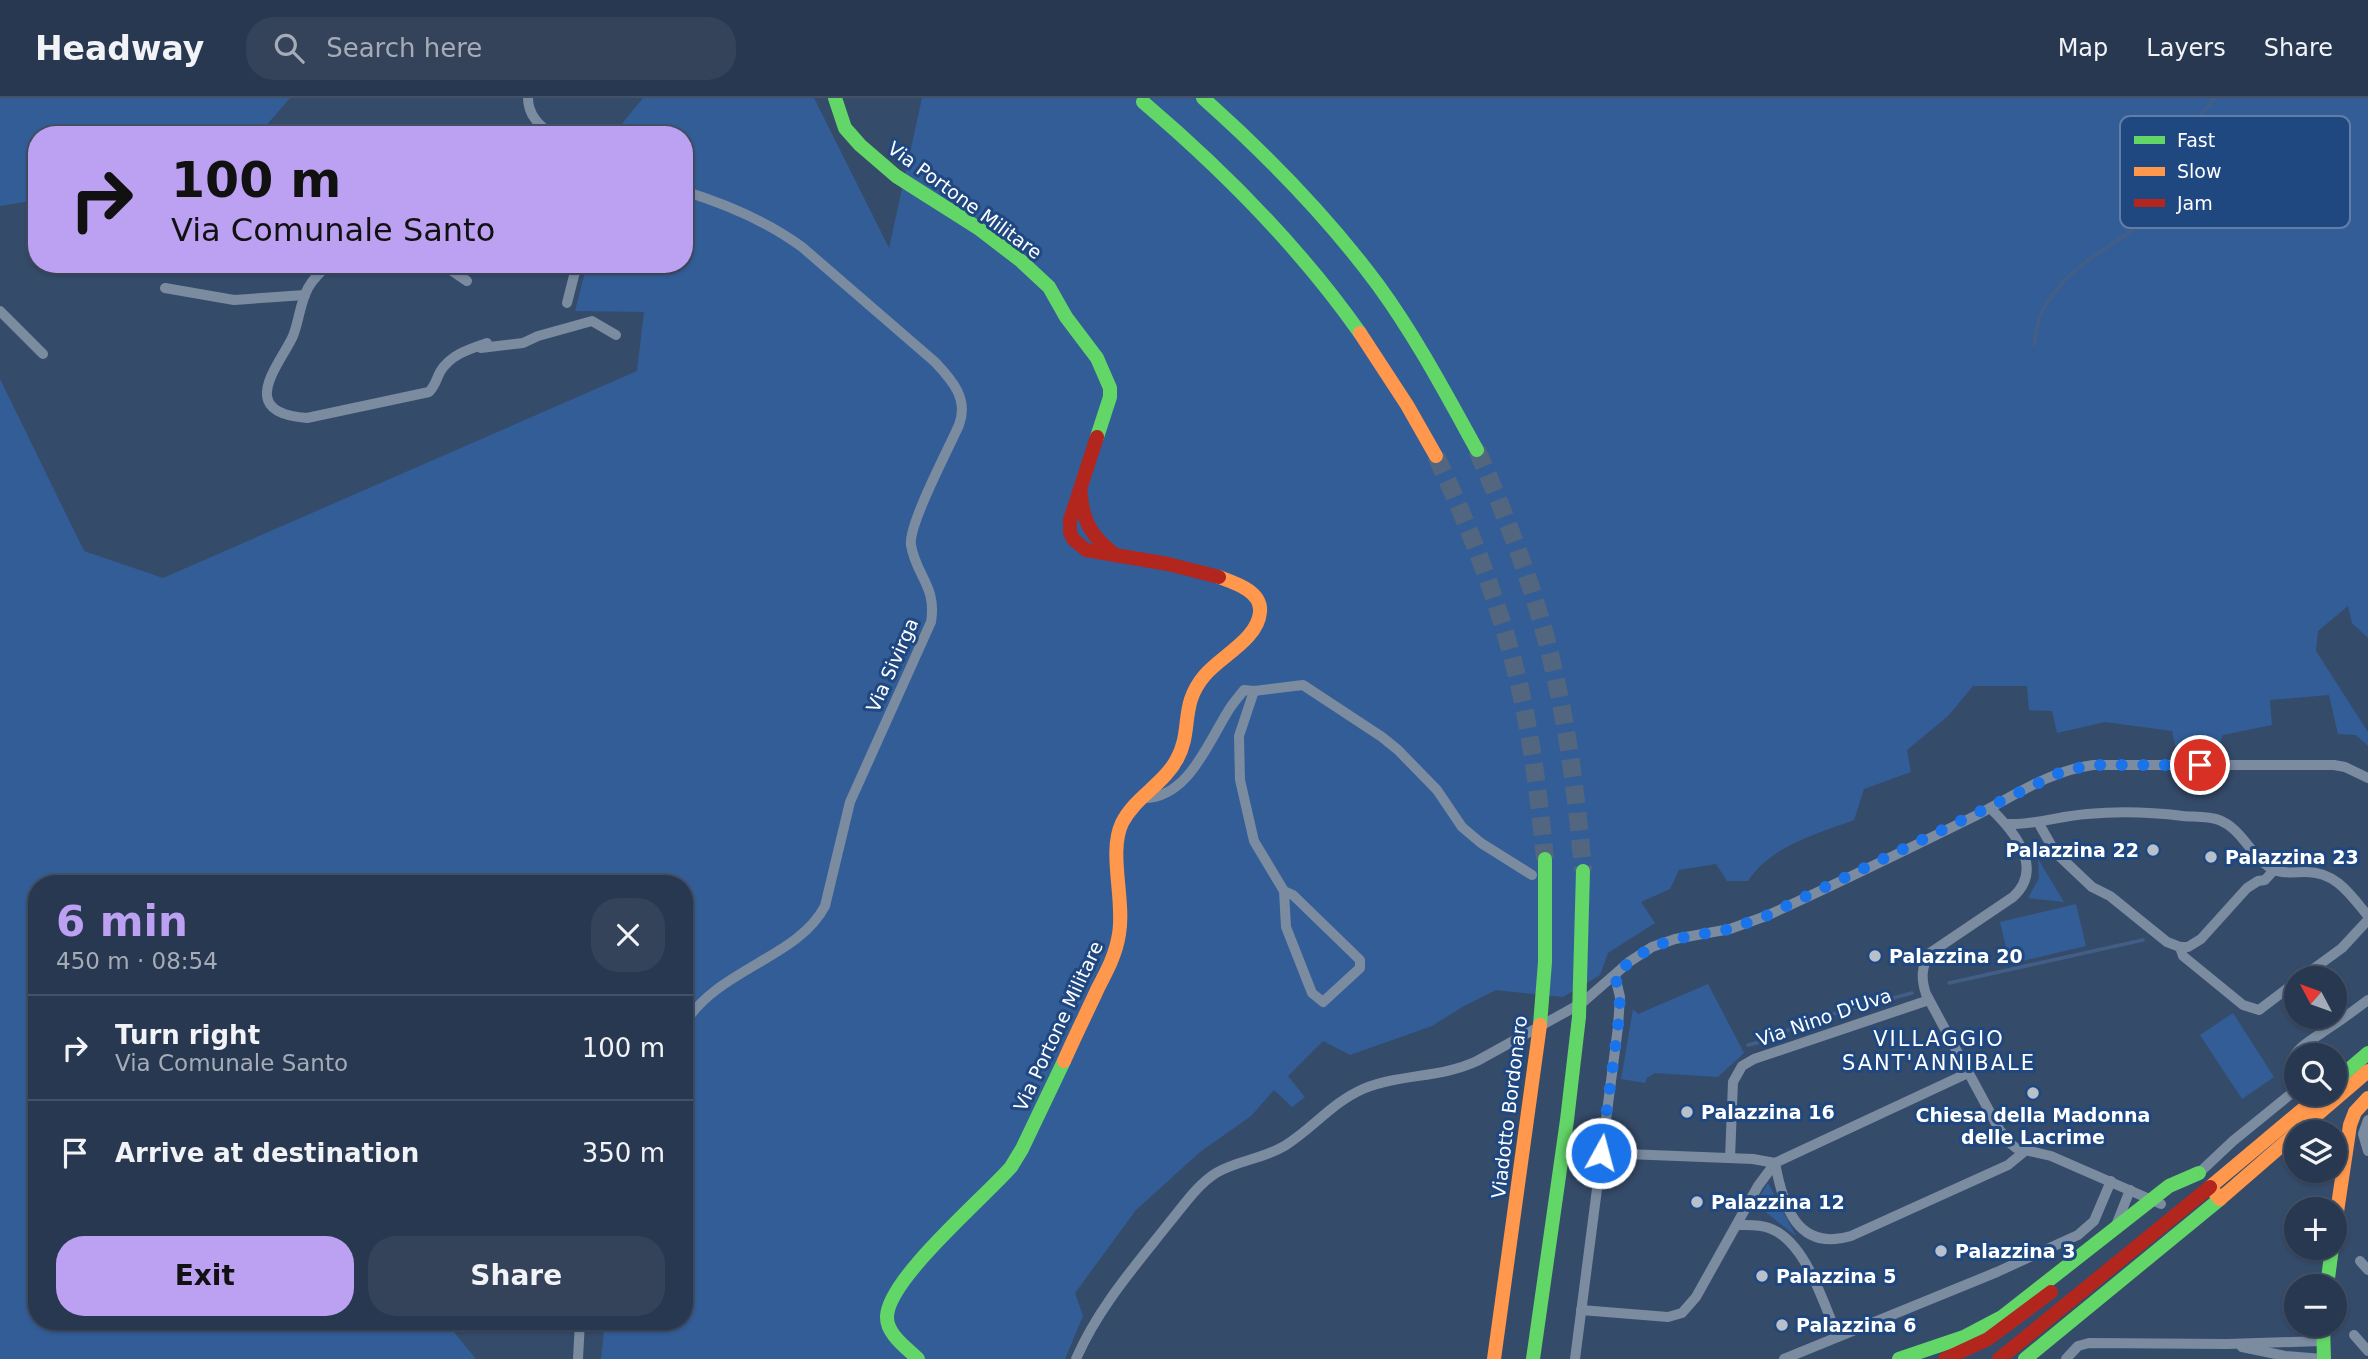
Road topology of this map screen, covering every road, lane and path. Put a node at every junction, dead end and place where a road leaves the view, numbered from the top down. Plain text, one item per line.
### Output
1 (528, 98) edge
2 (835, 98) edge
3 (1203, 98) edge
4 (1143, 102) dead end
5 (542, 126) edge
6 (693, 194) edge
7 (319, 273) edge
8 (455, 273) edge
9 (575, 273) edge
10 (467, 281) dead end
11 (165, 288) dead end
12 (305, 296) junction
13 (567, 303) dead end
14 (0, 311) edge
15 (617, 335) dead end
16 (487, 343) dead end
17 (466, 350) junction
18 (43, 354) dead end
19 (1477, 450) tunnel mouth
20 (1436, 456) tunnel mouth
21 (1254, 691) junction
22 (2368, 778) edge
23 (1141, 798) junction
24 (1990, 808) junction
25 (2038, 822) junction
26 (2008, 824) junction
27 (1545, 859) tunnel mouth
28 (2274, 870) junction
29 (1584, 871) tunnel mouth
30 (1531, 875) dead end
31 (1284, 891) junction
32 (2368, 918) edge
33 (2180, 947) junction
34 (2317, 966) edge
35 (1615, 976) junction
36 (2284, 991) edge
37 (1929, 1000) junction
38 (2368, 1000) edge
39 (693, 1011) edge
40 (2306, 1043) edge
41 (2368, 1054) edge
42 (2347, 1071) edge
43 (2368, 1071) edge
44 (1968, 1073) junction
45 (2368, 1098) edge
46 (2284, 1100) edge
47 (2302, 1106) edge
48 (2307, 1106) edge
49 (2304, 1109) junction
50 (2311, 1120) edge
51 (2368, 1121) edge
52 (2284, 1142) edge
53 (2025, 1151) junction
54 (2368, 1151) edge
55 (1601, 1153) junction
56 (1730, 1158) junction
57 (1776, 1163) junction
58 (2199, 1172) junction
59 (2110, 1181) junction
60 (2130, 1190) junction
61 (2215, 1193) junction
62 (2339, 1197) edge
63 (2156, 1202) junction
64 (1737, 1225) junction
65 (2114, 1230) junction
66 (2360, 1261) dead end
67 (2368, 1270) edge
68 (1581, 1310) junction
69 (580, 1330) edge
70 (2354, 1335) dead end
71 (1838, 1337) junction
72 (2322, 1337) edge
73 (2322, 1341) junction
74 (2227, 1344) junction
75 (2368, 1351) edge
76 (578, 1359) edge
77 (918, 1359) edge
78 (1076, 1359) edge
79 (1494, 1359) edge
80 (1533, 1359) edge
81 (1575, 1359) edge
82 (1784, 1359) edge
83 (1899, 1359) edge
84 (1945, 1359) edge
85 (1999, 1359) edge
86 (2025, 1359) edge
87 (2066, 1359) edge
88 (2324, 1359) edge

1 - 5 street
2 - 23 main road, Via Portone Militare
3 - 19 main road
4 - 20 main road
6 - 39 street, Via Sivirga
7 - 12 street
8 - 10 street
9 - 13 street
11 - 12 street
12 - 17 street
14 - 18 street
15 - 17 street
16 - 17 street
21 - 23 street
21 - 30 street
21 - 31 street
22 - 24 street
23 - 77 main road, Via Portone Militare
24 - 26 street
24 - 35 street
25 - 26 street
25 - 28 street
25 - 33 street
26 - 37 street
27 - 79 main road, Viadotto Bordonaro
28 - 32 street
28 - 33 street
29 - 80 main road
31 - 31 street
32 - 34 street
33 - 36 street
35 - 55 street
35 - 78 street
37 - 44 street
37 - 56 street, Via Nino D'Uva
38 - 40 street
41 - 42 main road
43 - 50 main road
44 - 53 street
44 - 57 street
45 - 62 main road
46 - 58 street
47 - 49 street
48 - 49 main road
49 - 61 main road
51 - 54 street
52 - 61 main road
53 - 57 street
53 - 59 street
55 - 56 street
55 - 68 street
56 - 57 street
57 - 64 street
58 - 61 main road
58 - 63 main road
59 - 60 street
59 - 71 street
60 - 63 street
60 - 65 street
61 - 85 main road
61 - 86 main road
63 - 65 main road
63 - 84 main road
64 - 68 street
64 - 71 street
65 - 83 main road
66 - 67 street
68 - 81 street
69 - 76 street
70 - 75 street
71 - 82 street
72 - 73 main road
73 - 74 street
73 - 88 main road
74 - 87 street
74 - 88 street

